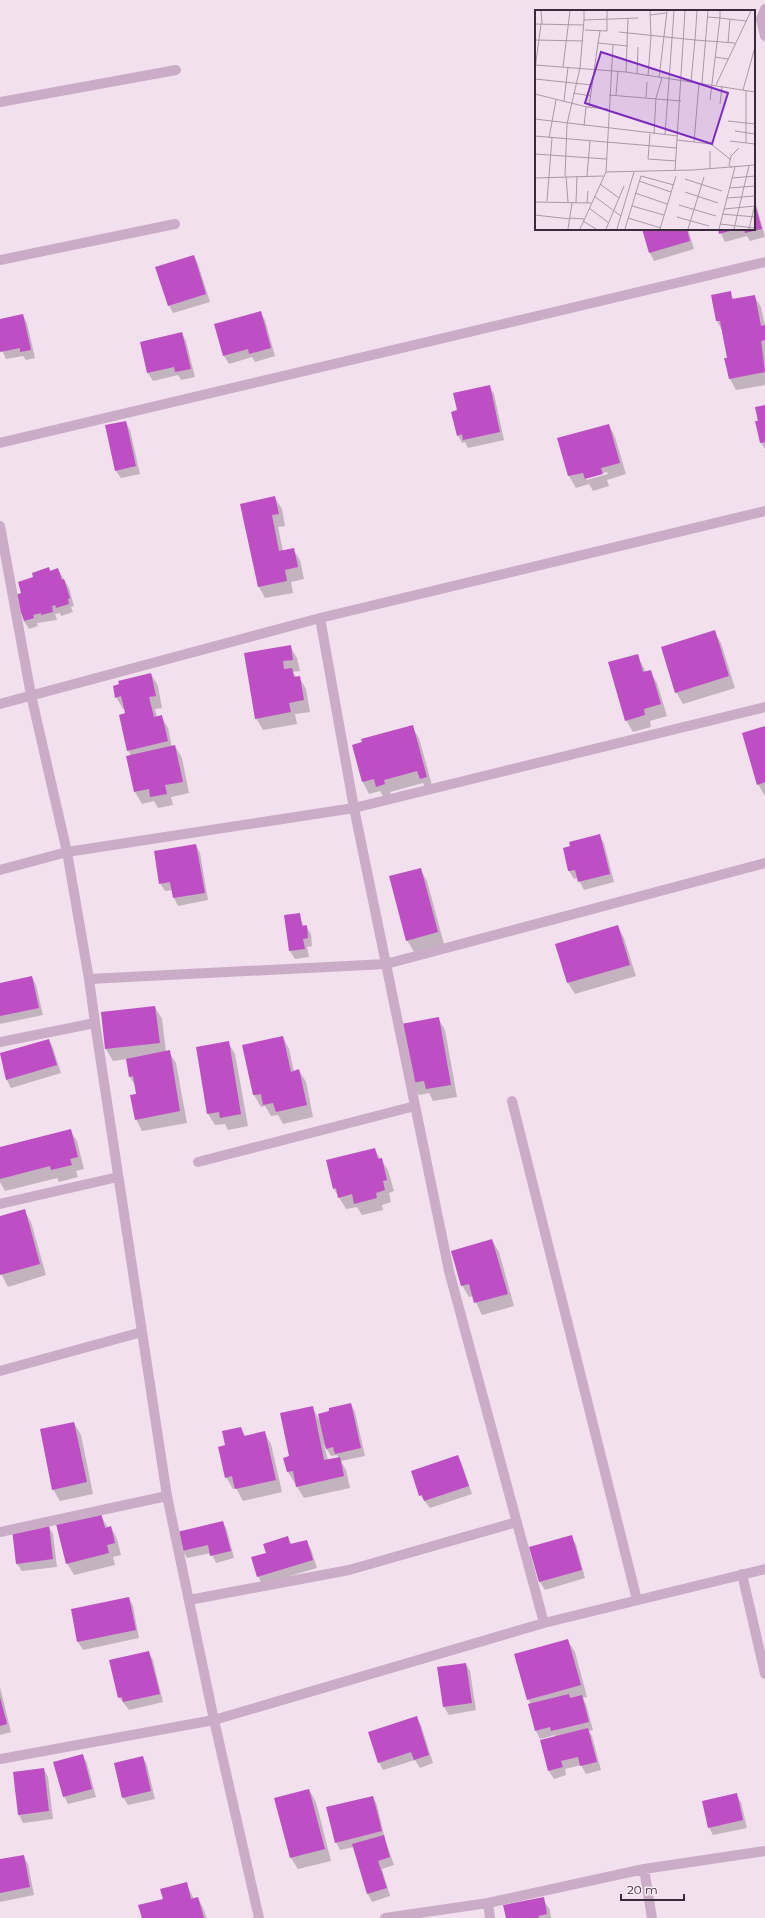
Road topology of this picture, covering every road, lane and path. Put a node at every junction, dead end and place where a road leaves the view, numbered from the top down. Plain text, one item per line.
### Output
1 (765, 9) edge
2 (765, 36) edge
3 (176, 70) dead end
4 (0, 102) edge
5 (175, 224) dead end
6 (0, 260) edge
7 (765, 262) edge
8 (0, 443) edge
9 (765, 510) edge
10 (0, 526) edge
11 (3, 557) edge
12 (320, 618) junction
13 (31, 695) junction
14 (0, 704) edge
15 (765, 707) edge
16 (354, 808) junction
17 (67, 852) junction
18 (765, 863) edge
19 (0, 870) edge
20 (386, 964) junction
21 (89, 979) junction
22 (94, 1023) junction
23 (0, 1042) edge
24 (512, 1101) dead end
25 (415, 1106) junction
26 (198, 1162) dead end
27 (118, 1177) junction
28 (0, 1204) edge
29 (142, 1332) junction
30 (0, 1371) edge
31 (167, 1496) junction
32 (517, 1522) junction
33 (0, 1532) edge
34 (765, 1569) edge
35 (742, 1574) junction
36 (189, 1600) junction
37 (637, 1600) junction
38 (544, 1623) junction
39 (765, 1674) edge
40 (214, 1720) junction
41 (0, 1759) edge
42 (765, 1851) edge
43 (644, 1869) junction
44 (488, 1903) junction
45 (258, 1918) edge
46 (385, 1918) edge
47 (490, 1918) edge
48 (652, 1918) edge

1 - 2 street
3 - 4 street
5 - 6 street
7 - 8 street
9 - 12 street
10 - 11 street
11 - 13 street
12 - 13 street
12 - 16 street
13 - 14 street
13 - 17 street
15 - 16 street
16 - 17 street
16 - 20 street
17 - 19 street
17 - 21 street
18 - 20 street
20 - 21 street
20 - 25 street
21 - 22 street
22 - 23 street
22 - 27 street
24 - 37 street
25 - 26 street
25 - 32 street
27 - 28 street
27 - 29 street
29 - 30 street
29 - 31 street
31 - 33 street
31 - 36 street
32 - 36 street
32 - 38 street
34 - 35 street
35 - 37 street
35 - 39 street
36 - 40 street
37 - 38 street
38 - 40 street
40 - 41 street
40 - 45 street
42 - 43 street
43 - 44 street
43 - 48 street
44 - 46 street
44 - 47 street

